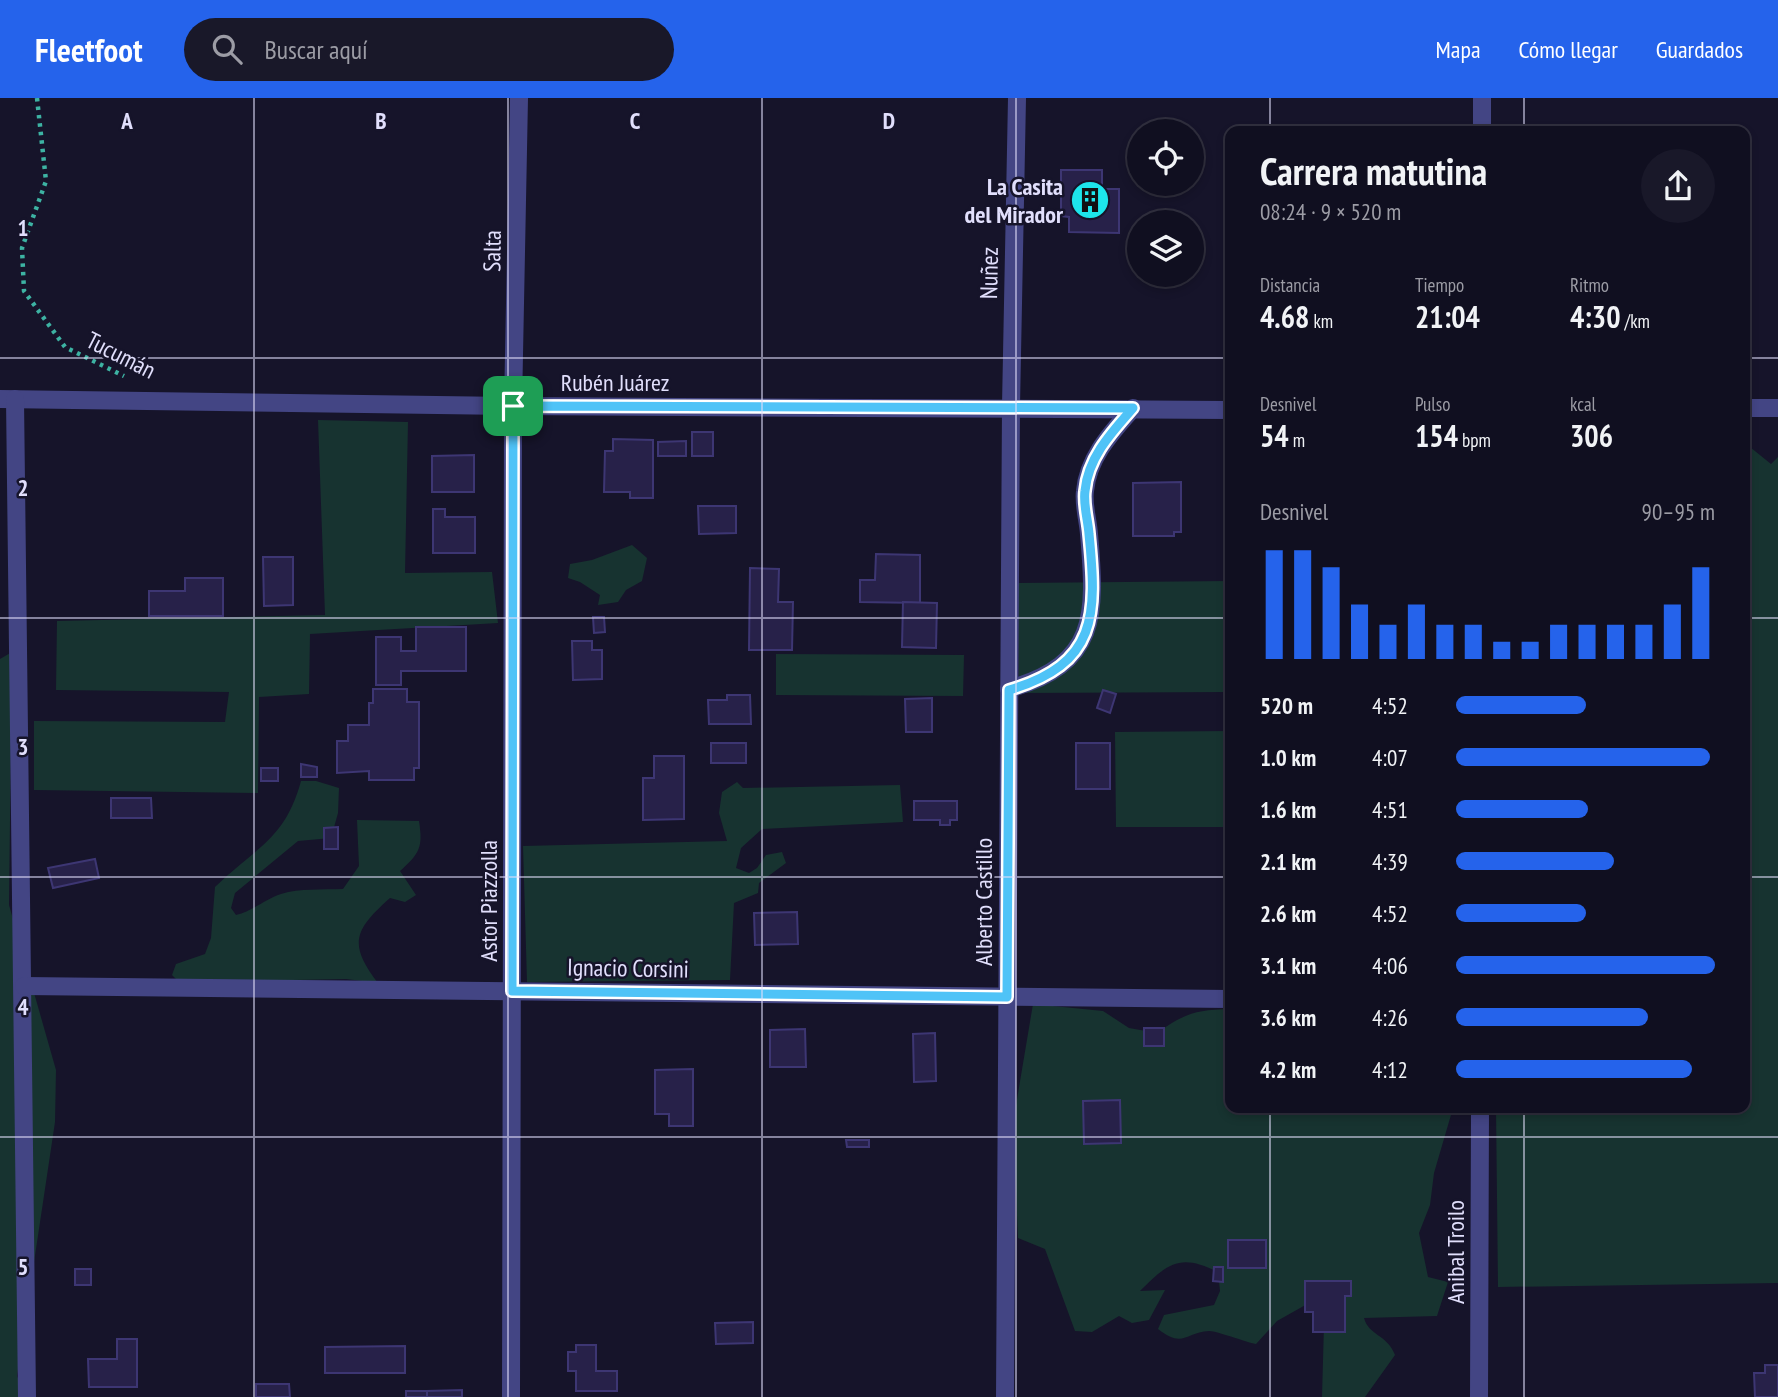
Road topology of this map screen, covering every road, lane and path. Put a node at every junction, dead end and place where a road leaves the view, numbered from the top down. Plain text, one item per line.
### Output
1 (37, 98) edge
2 (519, 98) edge
3 (1017, 98) edge
4 (1482, 98) edge
5 (1482, 126) edge
6 (126, 377) dead end
7 (8, 399) edge
8 (513, 406) junction
9 (1011, 407) junction
10 (1133, 408) junction
11 (1750, 408) edge
12 (1778, 408) edge
13 (1225, 410) edge
14 (1009, 690) junction
15 (24, 986) junction
16 (512, 991) junction
17 (1007, 997) junction
18 (1225, 999) edge
19 (1480, 1113) edge
20 (27, 1397) edge
21 (511, 1397) edge
22 (1005, 1397) edge
23 (1479, 1397) edge

1 - 6 path, Tucumán
2 - 8 street, Salta
3 - 9 street, Nuñez
4 - 5 street
7 - 8 street, Rubén Juárez
7 - 15 street
8 - 9 street, Rubén Juárez
8 - 16 street, Astor Piazzolla
9 - 10 street, Rubén Juárez
9 - 14 street, Alberto Castillo
10 - 13 street, Rubén Juárez
10 - 14 street
11 - 12 street
14 - 17 street, Alberto Castillo
15 - 16 street, Ignacio Corsini
15 - 20 street
16 - 17 street, Ignacio Corsini
16 - 21 street, Astor Piazzolla
17 - 18 street, Ignacio Corsini
17 - 22 street, Alberto Castillo
19 - 23 street, Anibal Troilo

